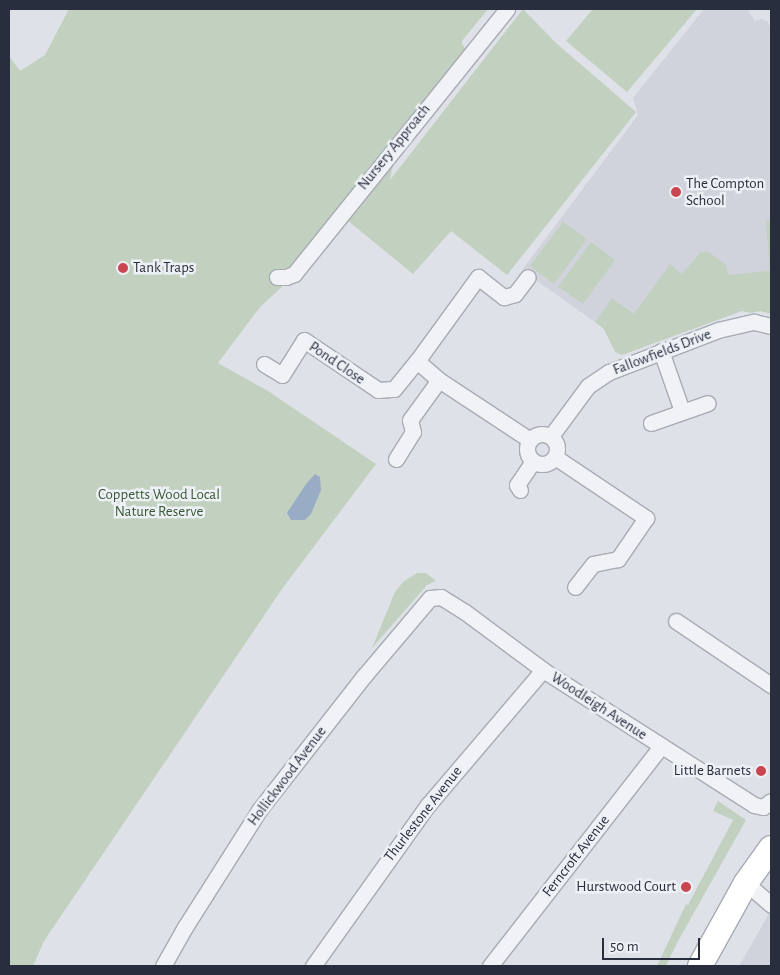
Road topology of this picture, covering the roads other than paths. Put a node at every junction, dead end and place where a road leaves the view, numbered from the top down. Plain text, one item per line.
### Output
1 (507, 9) edge
2 (277, 277) dead end
3 (528, 277) dead end
4 (771, 326) edge
5 (661, 351) junction
6 (418, 362) junction
7 (264, 364) dead end
8 (439, 380) junction
9 (708, 402) dead end
10 (682, 411) junction
11 (651, 423) dead end
12 (550, 436) junction
13 (530, 440) junction
14 (555, 457) junction
15 (396, 458) dead end
16 (533, 461) junction
17 (520, 490) dead end
18 (575, 587) dead end
19 (430, 598) joint
20 (676, 621) dead end
21 (543, 670) junction
22 (771, 685) edge
23 (661, 746) junction
24 (771, 801) edge
25 (771, 848) edge
26 (746, 883) junction
27 (771, 905) edge
28 (163, 966) edge
29 (313, 966) edge
30 (490, 966) edge
31 (700, 966) edge

1 - 2 street, Nursery Approach
3 - 6 street
4 - 5 street, Fallowfields Drive
5 - 10 street
5 - 12 street, Fallowfields Drive
6 - 7 street, Pond Close
6 - 8 street
8 - 13 street
8 - 15 street
9 - 10 street
10 - 11 street
12 - 13 street
12 - 14 street
13 - 16 street
14 - 16 street
14 - 18 street
16 - 17 street
19 - 21 street, Woodleigh Avenue
19 - 28 street, Hollickwood Avenue
20 - 22 street
21 - 23 street, Woodleigh Avenue
21 - 29 street, Thurlestone Avenue
23 - 24 street, Woodleigh Avenue
23 - 30 street, Ferncroft Avenue
25 - 26 main road
26 - 27 street
26 - 31 main road

